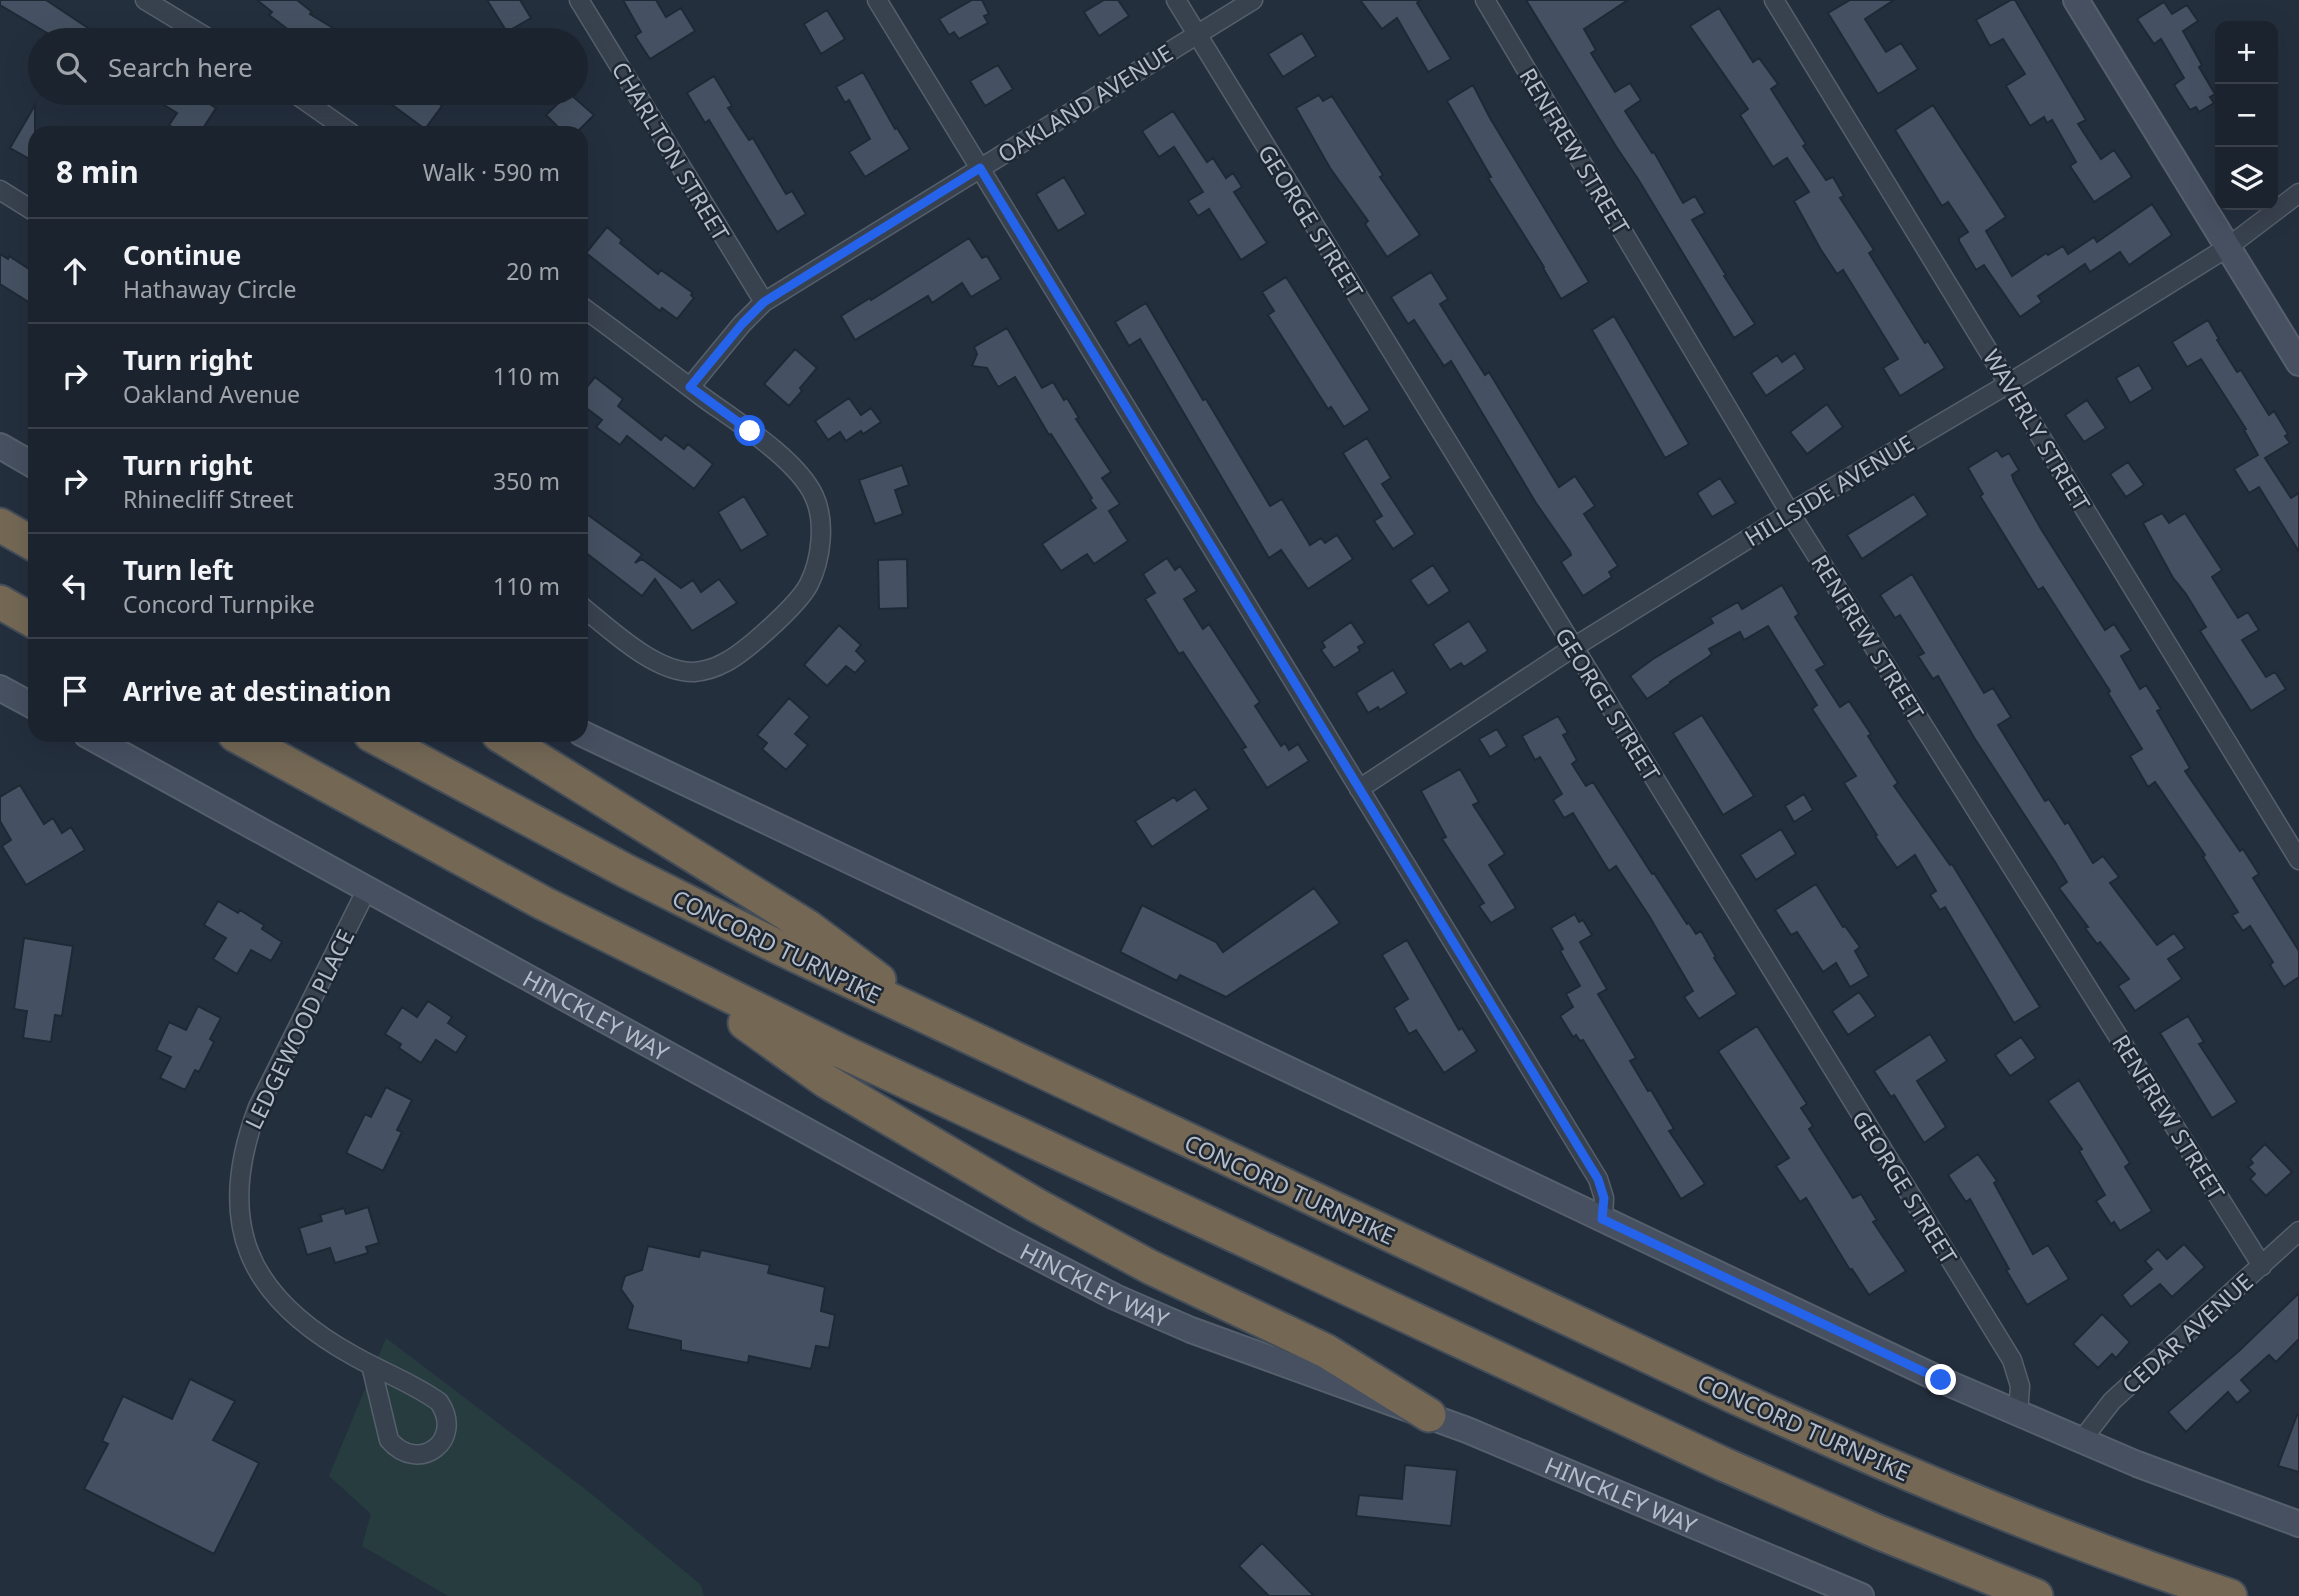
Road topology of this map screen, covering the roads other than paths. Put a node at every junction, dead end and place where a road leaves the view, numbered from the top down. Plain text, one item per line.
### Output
1 (145, 0) edge
2 (579, 0) edge
3 (877, 0) edge
4 (1176, 0) edge
5 (1253, 0) edge
6 (1485, 0) edge
7 (1774, 0) edge
8 (2076, 0) edge
9 (191, 28) edge
10 (1197, 34) junction
11 (311, 105) edge
12 (341, 126) edge
13 (980, 168) junction
14 (0, 190) edge
15 (2299, 193) edge
16 (28, 208) edge
17 (2228, 247) junction
18 (764, 302) junction
19 (588, 311) edge
20 (2299, 363) edge
21 (2008, 384) junction
22 (690, 387) junction
23 (0, 446) edge
24 (28, 462) edge
25 (1790, 513) junction
26 (0, 525) edge
27 (28, 541) edge
28 (0, 602) edge
29 (588, 611) edge
30 (28, 617) edge
31 (1574, 647) junction
32 (0, 688) edge
33 (28, 702) edge
34 (588, 736) edge
35 (100, 742) edge
36 (248, 742) edge
37 (384, 742) edge
38 (510, 742) edge
39 (1359, 789) junction
40 (2299, 860) edge
41 (367, 889) junction
42 (666, 966) junction
43 (936, 1024) junction
44 (1602, 1219) junction
45 (2299, 1231) edge
46 (2262, 1266) junction
47 (371, 1365) junction
48 (2018, 1414) junction
49 (1429, 1415) junction
50 (2081, 1441) junction
51 (2299, 1524) edge
52 (1861, 1596) edge
53 (2036, 1596) edge
54 (2230, 1596) edge

1 - 9 street
2 - 18 street, CHARLTON STREET
3 - 13 street
4 - 10 street, GEORGE STREET
5 - 10 street, OAKLAND AVENUE
6 - 25 street, RENFREW STREET
7 - 21 street, WAVERLY STREET
8 - 17 main road
10 - 13 street, OAKLAND AVENUE
10 - 31 street, GEORGE STREET
11 - 12 street
13 - 18 street, OAKLAND AVENUE
13 - 39 street
14 - 16 street
15 - 17 street, HILLSIDE AVENUE
17 - 20 main road
17 - 21 street, HILLSIDE AVENUE
18 - 22 street, OAKLAND AVENUE
19 - 22 street
21 - 25 street, HILLSIDE AVENUE
21 - 40 street, WAVERLY STREET
22 - 29 street
23 - 24 main road
25 - 31 street, HILLSIDE AVENUE
25 - 46 street, RENFREW STREET
26 - 27 highway
28 - 30 highway
31 - 39 street, HILLSIDE AVENUE
31 - 48 street, GEORGE STREET
32 - 33 main road
34 - 44 main road
35 - 41 main road
36 - 42 highway
37 - 43 highway, CONCORD TURNPIKE
38 - 43 highway
39 - 44 street
41 - 47 street, LEDGEWOOD PLACE
41 - 49 main road, HINCKLEY WAY
42 - 49 highway
42 - 53 highway
43 - 54 highway, CONCORD TURNPIKE
44 - 48 main road
45 - 46 street, CEDAR AVENUE
46 - 50 street, CEDAR AVENUE
47 - 47 street, LEDGEWOOD PLACE
48 - 50 main road
49 - 52 main road, HINCKLEY WAY
50 - 51 main road

